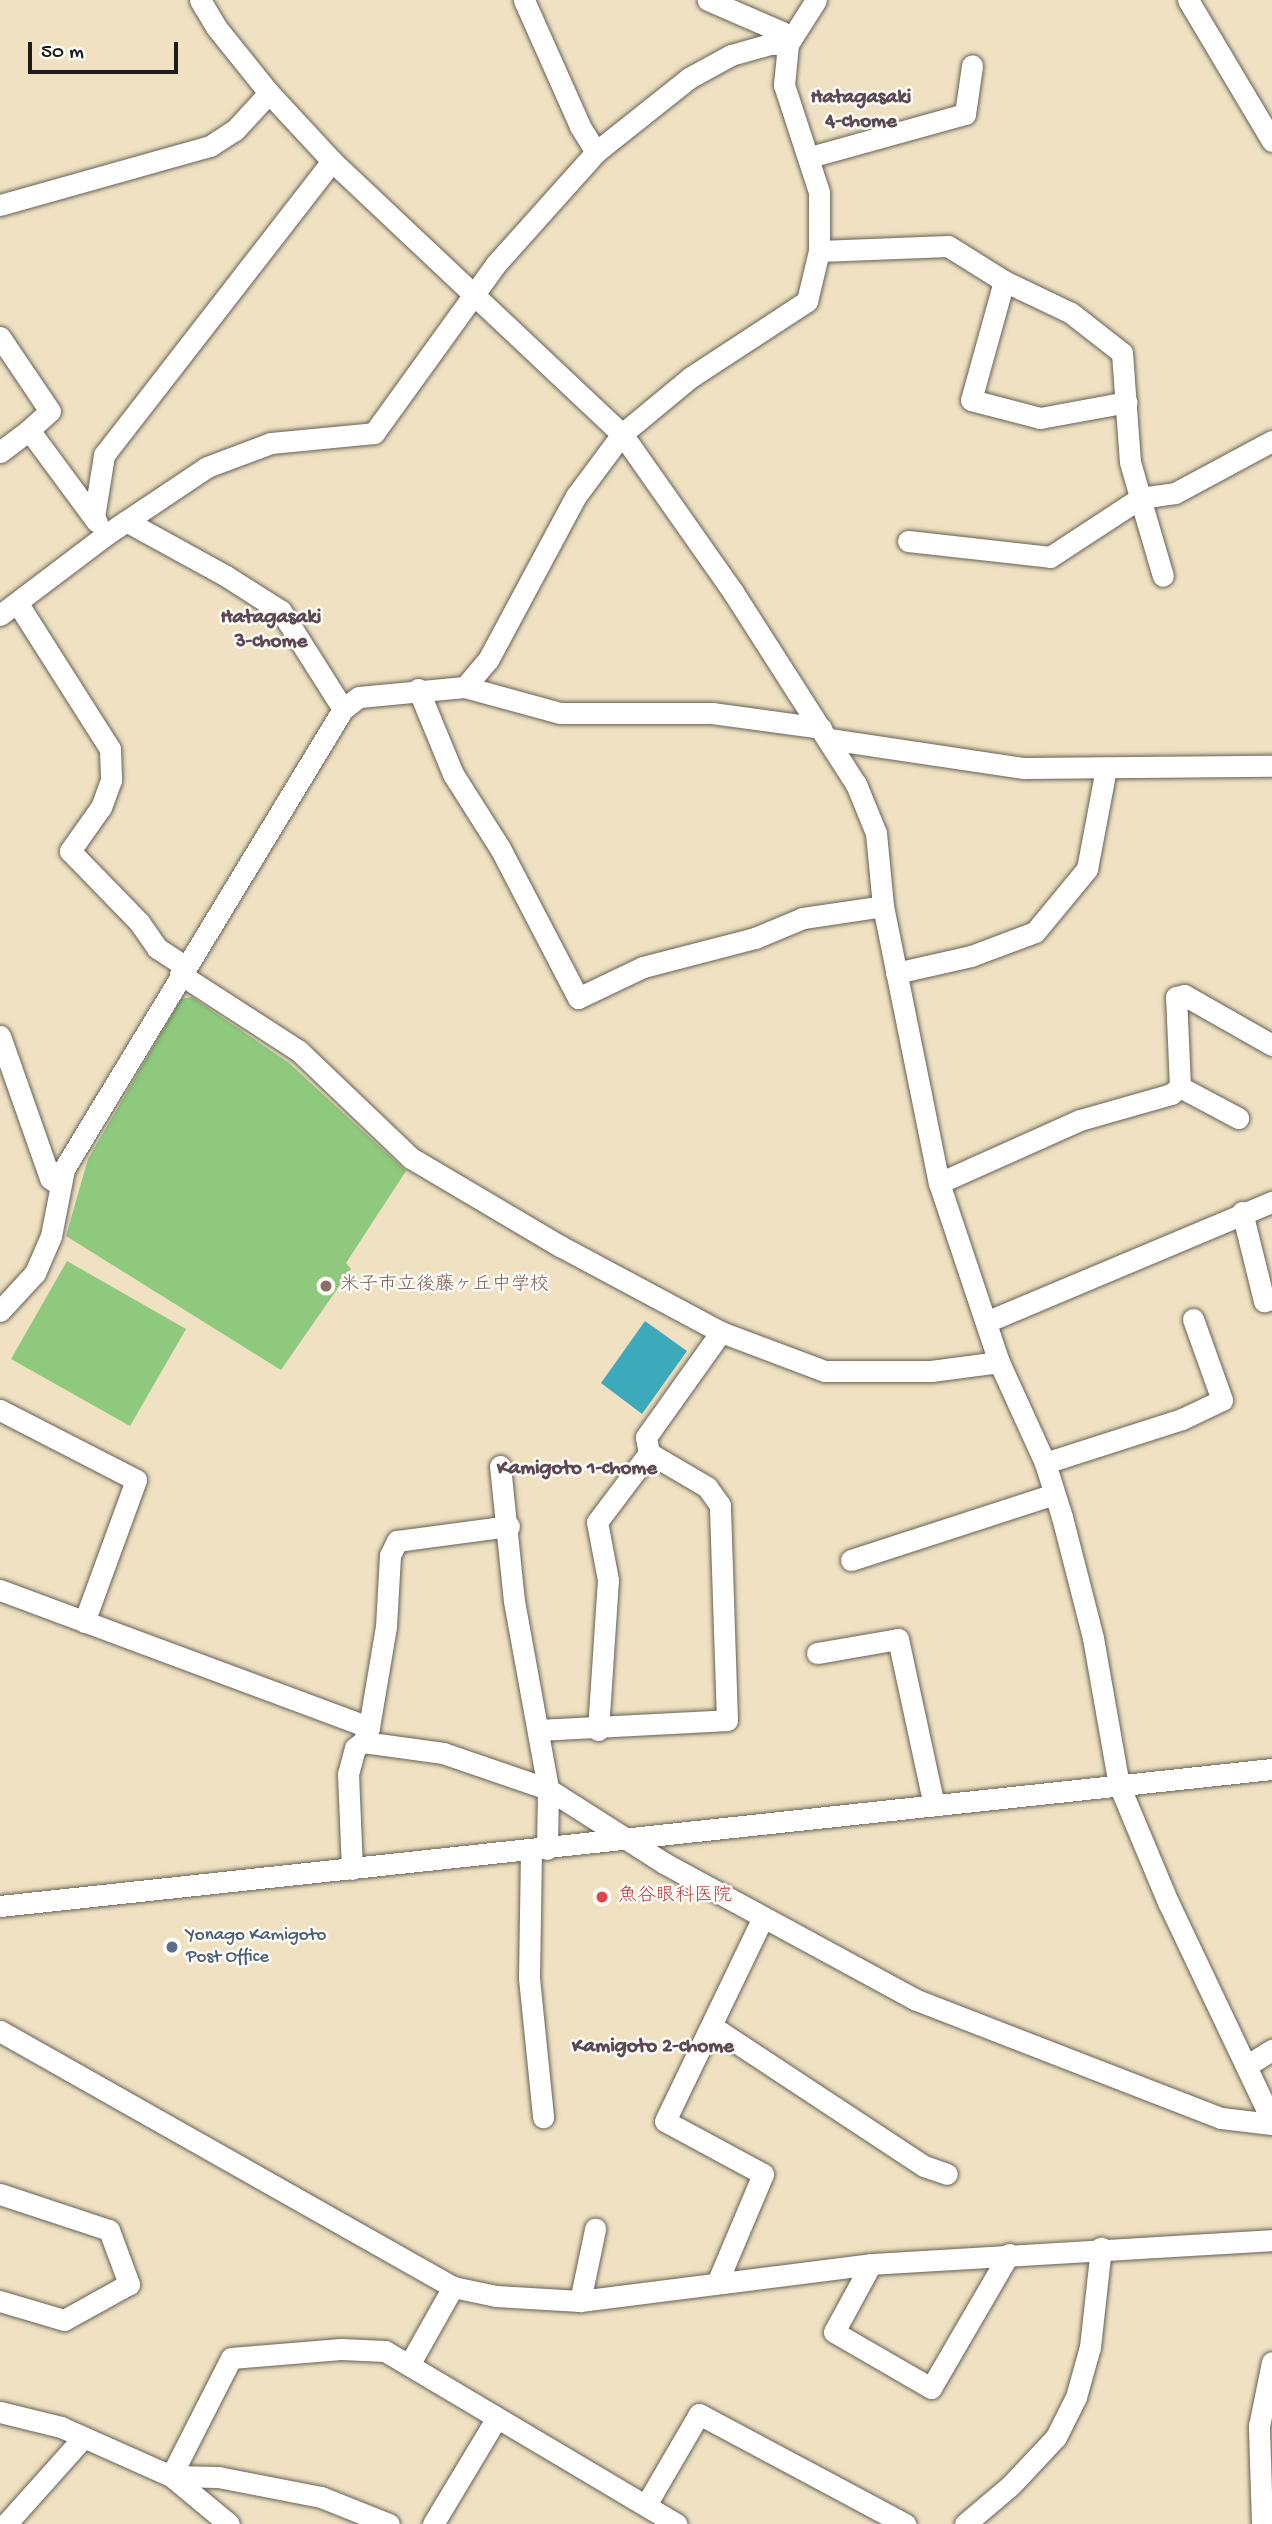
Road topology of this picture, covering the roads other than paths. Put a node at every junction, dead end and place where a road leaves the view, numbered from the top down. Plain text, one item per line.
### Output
1 (200, 0) edge
2 (524, 0) edge
3 (708, 0) edge
4 (816, 0) edge
5 (1188, 0) edge
6 (788, 44) junction
7 (972, 66) dead end
8 (269, 93) junction
9 (1272, 141) edge
10 (596, 152) junction
11 (810, 158) junction
12 (332, 161) junction
13 (0, 205) edge
14 (819, 251) junction
15 (1004, 281) junction
16 (472, 294) junction
17 (0, 337) edge
18 (1127, 402) junction
19 (29, 430) junction
20 (622, 434) junction
21 (1272, 441) edge
22 (0, 452) edge
23 (1140, 498) junction
24 (126, 522) junction
25 (100, 526) junction
26 (908, 541) dead end
27 (1163, 576) dead end
28 (18, 604) junction
29 (0, 615) edge
30 (465, 687) junction
31 (418, 689) junction
32 (343, 709) junction
33 (825, 734) junction
34 (1272, 766) edge
35 (1106, 768) junction
36 (883, 906) junction
37 (183, 970) junction
38 (896, 973) junction
39 (0, 1036) edge
40 (1272, 1045) edge
41 (1180, 1087) junction
42 (1238, 1118) dead end
43 (939, 1183) junction
44 (59, 1185) junction
45 (1272, 1202) edge
46 (1242, 1212) junction
47 (1272, 1298) edge
48 (0, 1311) edge
49 (1193, 1319) dead end
50 (986, 1322) junction
51 (721, 1332) junction
52 (999, 1362) junction
53 (0, 1410) edge
54 (649, 1453) junction
55 (1045, 1463) junction
56 (500, 1466) dead end
57 (1054, 1494) junction
58 (509, 1526) junction
59 (851, 1560) dead end
60 (0, 1590) edge
61 (84, 1622) junction
62 (817, 1653) dead end
63 (539, 1730) junction
64 (598, 1730) junction
65 (366, 1734) junction
66 (1272, 1769) edge
67 (1119, 1785) junction
68 (548, 1789) junction
69 (934, 1805) junction
70 (626, 1838) junction
71 (539, 1850) junction
72 (352, 1870) junction
73 (0, 1906) edge
74 (763, 1917) junction
75 (713, 2027) junction
76 (0, 2031) edge
77 (1272, 2050) edge
78 (1245, 2066) junction
79 (543, 2118) dead end
80 (1272, 2122) edge
81 (947, 2174) dead end
82 (0, 2194) edge
83 (595, 2229) dead end
84 (1272, 2240) edge
85 (1101, 2248) junction
86 (1009, 2254) junction
87 (871, 2264) junction
88 (717, 2283) junction
89 (453, 2287) junction
90 (0, 2301) edge
91 (580, 2301) junction
92 (1272, 2363) edge
93 (409, 2365) junction
94 (0, 2412) edge
95 (496, 2419) junction
96 (83, 2438) junction
97 (171, 2476) junction
98 (646, 2505) junction
99 (6, 2524) edge
100 (229, 2524) edge
101 (389, 2524) edge
102 (433, 2524) edge
103 (676, 2524) edge
104 (905, 2524) edge
105 (965, 2524) edge
106 (1262, 2524) edge

1 - 8 street
2 - 10 street
3 - 6 street
4 - 6 street
5 - 9 street
6 - 10 street
6 - 11 street
7 - 11 street
8 - 12 street
8 - 13 street
10 - 16 street
11 - 14 street
12 - 16 street
12 - 25 street
14 - 15 street
14 - 20 street
15 - 18 street
15 - 18 street
16 - 20 street
16 - 24 street
17 - 19 street
18 - 23 street
19 - 22 street
19 - 25 street
20 - 30 street
20 - 33 street
21 - 23 street
23 - 26 street
23 - 27 street
24 - 25 street
24 - 32 street
25 - 28 street
28 - 29 street
28 - 37 street
30 - 31 street
30 - 33 street
31 - 32 street
31 - 36 street
32 - 37 street
33 - 35 street
33 - 36 street
34 - 35 street
35 - 38 street
36 - 38 street
37 - 44 street
37 - 51 street
38 - 43 street
39 - 44 street
40 - 41 street
41 - 42 street
41 - 43 street
43 - 50 street
44 - 48 street
45 - 46 street
46 - 47 street
46 - 50 street
49 - 55 street
50 - 52 street
51 - 52 street
51 - 54 street
52 - 55 street
53 - 61 street
54 - 64 street
54 - 64 street
55 - 57 street
56 - 58 street
57 - 59 street
57 - 67 street
58 - 63 street
58 - 65 street
60 - 61 street
61 - 65 street
62 - 69 street
63 - 64 street
63 - 68 street
65 - 68 street
65 - 72 street
66 - 67 street
67 - 69 street
67 - 78 street
68 - 70 street
68 - 71 street
69 - 70 street
70 - 71 street
70 - 74 street
71 - 72 street
71 - 79 street
72 - 73 street
74 - 75 street
74 - 80 street
75 - 81 street
75 - 88 street
76 - 89 street
77 - 78 street
78 - 80 street
82 - 90 street
83 - 91 street
84 - 85 street
85 - 86 street
85 - 105 street
86 - 87 street
86 - 87 street
87 - 88 street
88 - 91 street
89 - 91 street
89 - 93 street
92 - 106 street
93 - 95 street
93 - 97 street
94 - 96 street
95 - 98 street
95 - 102 street
96 - 97 street
96 - 99 street
97 - 100 street
97 - 101 street
98 - 103 street
98 - 104 street

